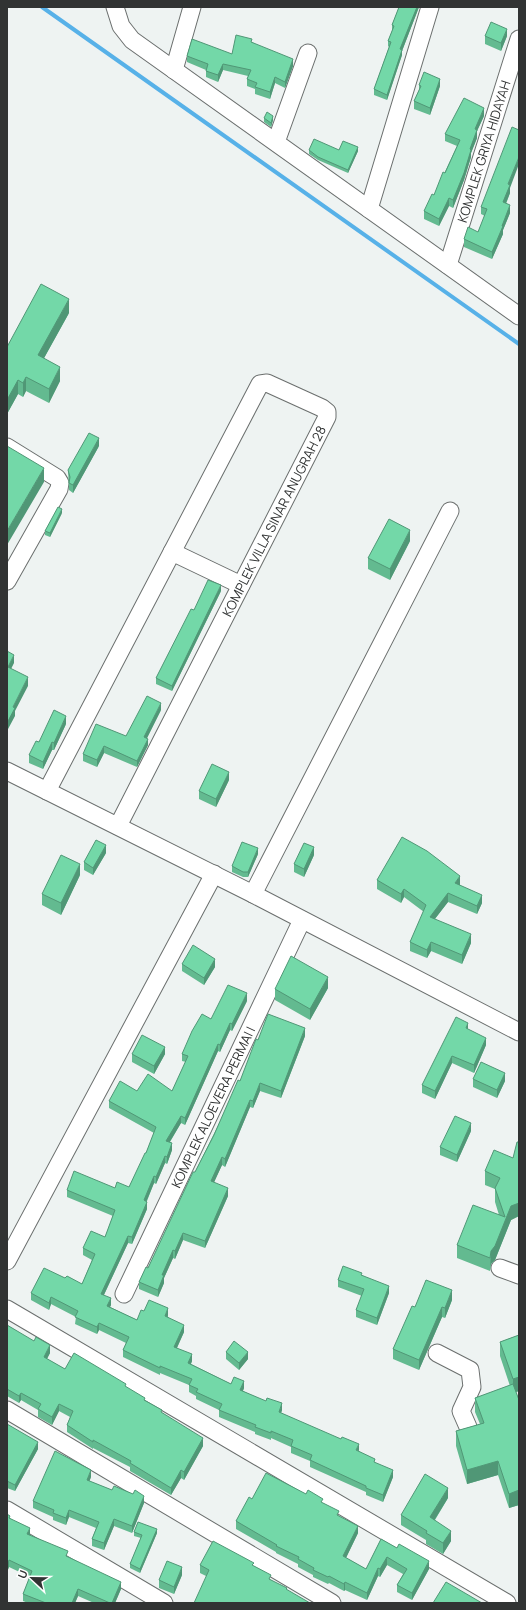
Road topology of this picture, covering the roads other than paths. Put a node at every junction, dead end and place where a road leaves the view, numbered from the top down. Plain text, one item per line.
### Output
1 (115, 7) edge
2 (192, 7) edge
3 (430, 7) edge
4 (519, 39) edge
5 (308, 53) dead end
6 (174, 70) junction
7 (276, 142) junction
8 (369, 208) junction
9 (448, 265) junction
10 (519, 316) edge
11 (7, 447) edge
12 (450, 511) dead end
13 (172, 552) junction
14 (7, 581) edge
15 (241, 585) junction
16 (7, 771) edge
17 (47, 791) junction
18 (118, 826) junction
19 (214, 874) junction
20 (252, 894) junction
21 (302, 920) junction
22 (519, 1032) edge
23 (7, 1261) edge
24 (500, 1268) dead end
25 (519, 1275) edge
26 (124, 1294) dead end
27 (7, 1309) edge
28 (437, 1353) dead end
29 (7, 1410) edge
30 (468, 1427) edge
31 (7, 1510) edge
32 (164, 1603) edge
33 (332, 1603) edge
34 (507, 1603) edge

1 - 6 street
2 - 6 street
3 - 8 street
4 - 9 street, KOMPLEK GRIYA HIDAYAH
5 - 7 street
6 - 7 street
7 - 8 street
8 - 9 street
9 - 10 street
11 - 14 street
12 - 20 street
13 - 15 street
13 - 15 street, KOMPLEK VILLA SINAR ANUGRAH 28
13 - 17 street, KOMPLEK VILLA SINAR ANUGRAH 28
15 - 18 street, KOMPLEK VILLA SINAR ANUGRAH 28
16 - 17 street
17 - 18 street
18 - 19 street
19 - 20 street
19 - 23 street
20 - 21 street
21 - 22 street
21 - 26 street, KOMPLEK ALOEVERA PERMAI I
24 - 25 street
27 - 34 street
28 - 30 street
29 - 33 street
31 - 32 street

